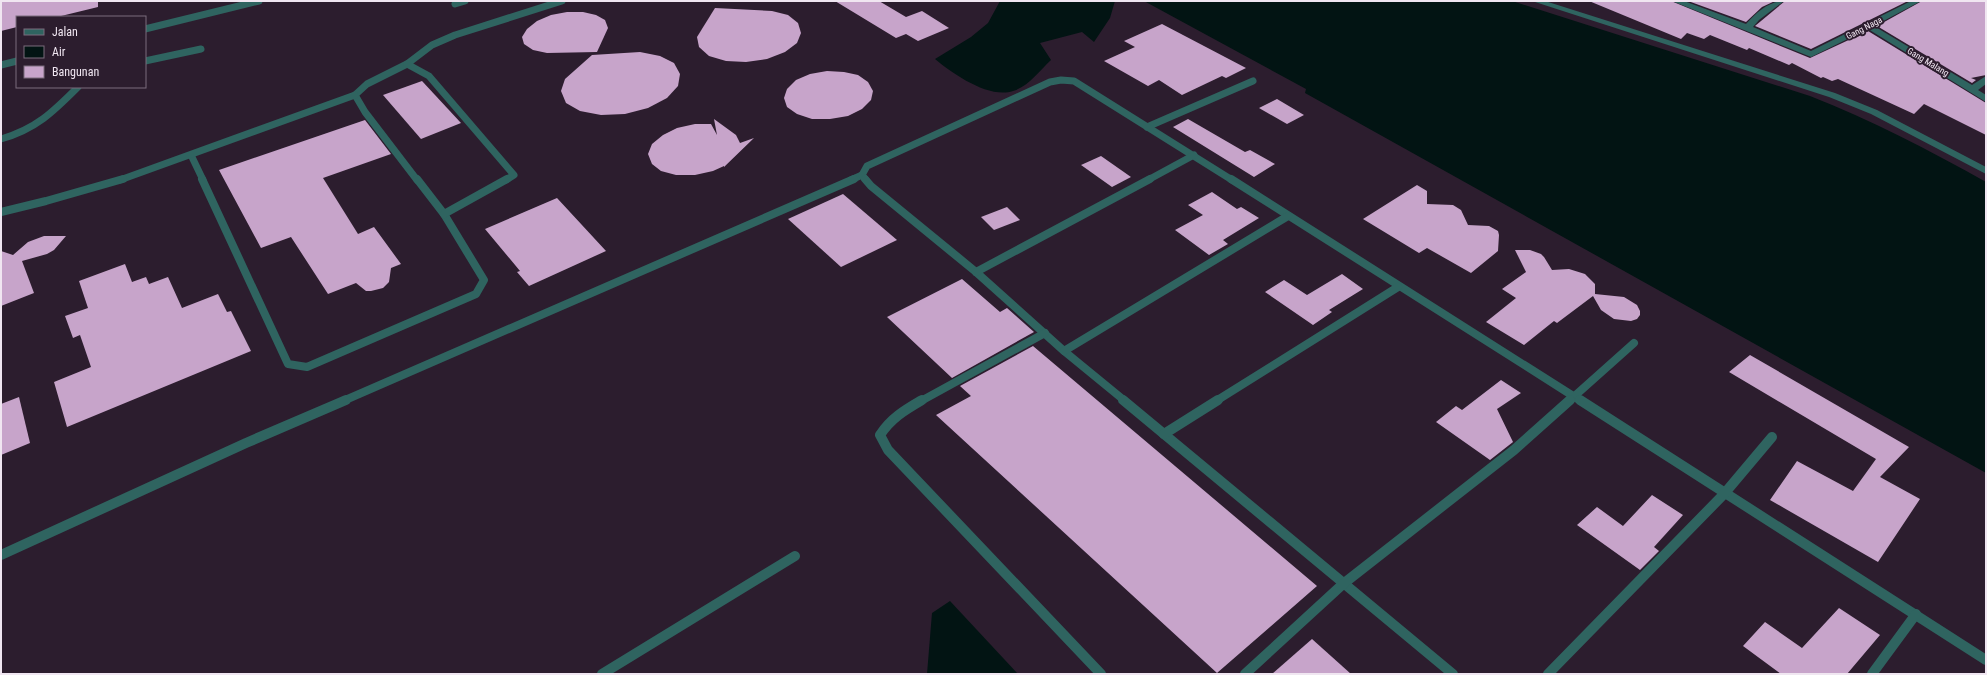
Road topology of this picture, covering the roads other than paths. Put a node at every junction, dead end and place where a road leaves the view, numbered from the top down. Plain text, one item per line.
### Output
1 (259, 1) edge
2 (465, 1) edge
3 (562, 1) edge
4 (1536, 1) edge
5 (1676, 1) edge
6 (1780, 1) edge
7 (1917, 1) edge
8 (455, 4) dead end
9 (1869, 26) junction
10 (1747, 28) junction
11 (146, 29) edge
12 (201, 49) dead end
13 (16, 61) edge
14 (146, 61) edge
15 (407, 64) junction
16 (1, 65) edge
17 (1986, 79) edge
18 (1253, 81) dead end
19 (77, 88) edge
20 (1972, 90) junction
21 (355, 95) junction
22 (1986, 99) edge
23 (1147, 127) junction
24 (1, 139) edge
25 (1194, 155) junction
26 (192, 157) junction
27 (1986, 171) edge
28 (862, 175) junction
29 (1, 212) edge
30 (444, 214) junction
31 (1288, 216) junction
32 (976, 272) junction
33 (1398, 288) junction
34 (1045, 333) junction
35 (1634, 343) dead end
36 (1064, 351) junction
37 (1575, 397) junction
38 (1164, 434) junction
39 (1772, 437) dead end
40 (1724, 494) junction
41 (1, 555) edge
42 (795, 556) dead end
43 (1343, 584) junction
44 (1916, 614) junction
45 (1986, 660) edge
46 (602, 674) edge
47 (1101, 674) edge
48 (1245, 674) edge
49 (1453, 674) edge
50 (1548, 674) edge
51 (1872, 674) edge

1 - 11 lane
2 - 8 lane
3 - 15 lane
4 - 27 street
5 - 10 street
6 - 10 street
7 - 9 street, Gang Naga
9 - 10 street, Gang Naga
9 - 20 street, Gang Malang
12 - 14 lane
13 - 16 lane
15 - 21 lane
15 - 30 lane
17 - 20 street
18 - 23 lane
19 - 24 lane
20 - 22 street, Gang Malang
21 - 26 lane
21 - 30 lane
23 - 25 lane
23 - 28 lane
25 - 31 lane
25 - 32 lane
26 - 29 lane
26 - 30 lane
28 - 32 lane
28 - 41 lane
31 - 33 lane
31 - 36 lane
32 - 34 lane
33 - 37 lane
33 - 38 lane
34 - 36 lane
34 - 47 lane
35 - 37 lane
36 - 38 lane
37 - 40 lane
37 - 43 lane
38 - 43 lane
39 - 40 lane
40 - 44 lane
40 - 50 lane
42 - 46 lane
43 - 48 lane
43 - 49 lane
44 - 45 lane
44 - 51 lane

